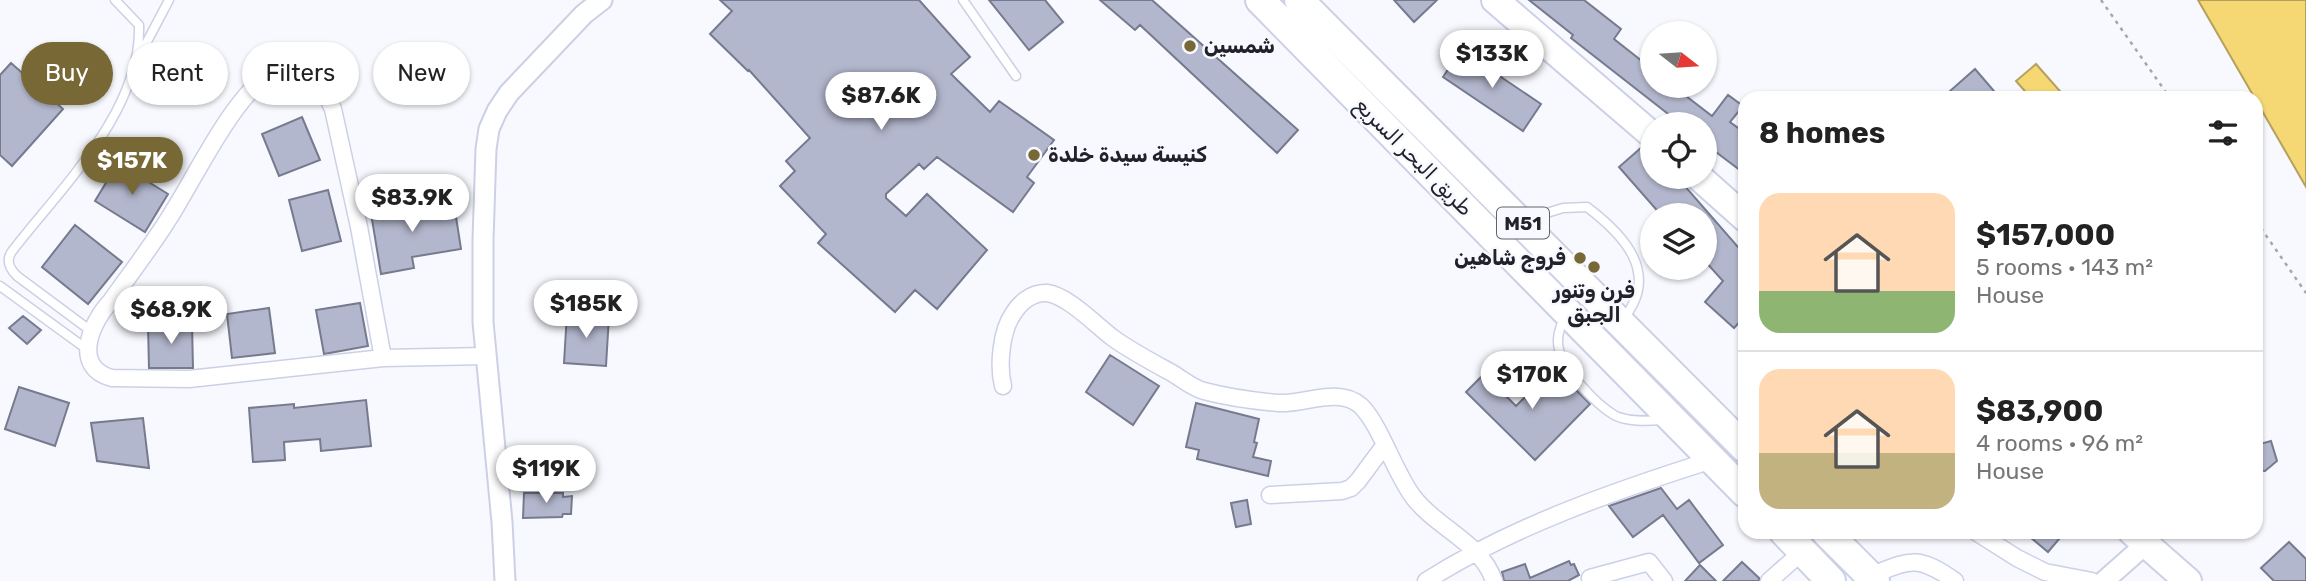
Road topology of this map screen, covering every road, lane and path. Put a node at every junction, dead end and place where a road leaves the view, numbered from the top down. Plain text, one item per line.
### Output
1 (115, 0) edge
2 (169, 0) edge
3 (601, 0) edge
4 (963, 0) edge
5 (1260, 0) edge
6 (1299, 0) edge
7 (1495, 0) edge
8 (2101, 0) edge
9 (140, 42) edge
10 (147, 42) edge
11 (1016, 76) dead end
12 (127, 84) edge
13 (2165, 91) edge
14 (1640, 125) edge
15 (1712, 189) edge
16 (1738, 212) edge
17 (1521, 221) junction
18 (2263, 231) edge
19 (0, 286) edge
20 (2306, 293) edge
21 (1566, 311) junction
22 (1620, 323) junction
23 (92, 331) junction
24 (89, 351) junction
25 (486, 356) junction
26 (383, 358) junction
27 (1003, 386) dead end
28 (1671, 419) junction
29 (1738, 441) edge
30 (1384, 446) junction
31 (1712, 460) junction
32 (1738, 486) edge
33 (1270, 495) dead end
34 (1833, 539) edge
35 (1987, 539) edge
36 (2138, 539) edge
37 (2140, 539) edge
38 (1793, 541) edge
39 (1478, 551) junction
40 (1447, 574) edge
41 (1590, 578) dead end
42 (1872, 579) edge
43 (505, 581) edge
44 (1426, 581) edge
45 (1494, 581) edge
46 (1664, 581) edge
47 (1769, 581) edge
48 (1831, 581) edge
49 (1955, 581) edge
50 (2092, 581) edge
51 (2104, 581) edge
52 (2188, 581) edge

1 - 9 lane
2 - 10 lane
3 - 25 street
4 - 11 lane
5 - 21 highway, طريق البحر السريع / M51
6 - 17 highway, طريق البحر السريع / M51
7 - 14 highway
8 - 13 path
12 - 23 lane
15 - 16 highway
17 - 22 highway, طريق البحر السريع / M51
17 - 22 lane
18 - 20 path
19 - 24 lane
21 - 28 highway, طريق البحر السريع / M51
21 - 28 lane
22 - 29 highway, طريق البحر السريع / M51
23 - 24 street
23 - 26 street
24 - 26 street
25 - 26 street
25 - 43 street
27 - 30 street
28 - 31 highway, طريق البحر السريع / M51
30 - 33 street
30 - 39 street
31 - 32 highway, طريق البحر السريع / M51
31 - 39 street
34 - 42 highway
35 - 50 street
36 - 51 street
37 - 52 highway
38 - 47 street
38 - 48 highway
39 - 40 street
39 - 45 street
40 - 44 street
41 - 46 street
42 - 49 street

